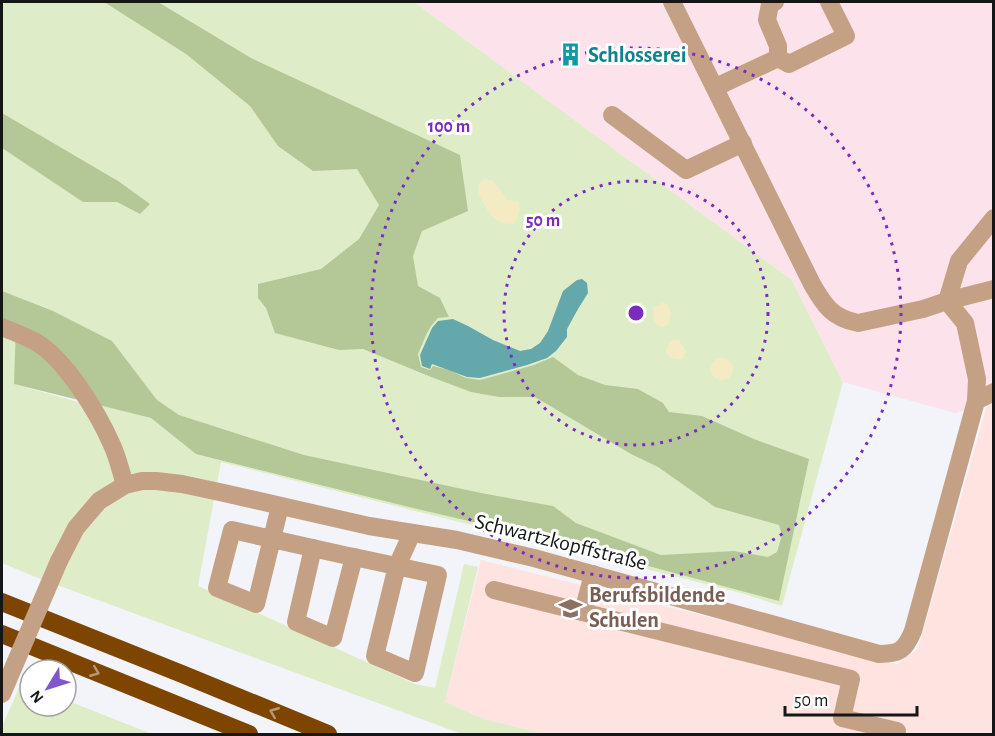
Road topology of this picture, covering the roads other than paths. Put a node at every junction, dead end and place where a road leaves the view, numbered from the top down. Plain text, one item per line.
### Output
1 (672, 2) edge
2 (775, 2) edge
3 (830, 2) edge
4 (778, 58) junction
5 (716, 87) junction
6 (612, 114) dead end
7 (743, 143) junction
8 (993, 218) edge
9 (993, 289) edge
10 (947, 301) junction
11 (2, 327) edge
12 (993, 392) edge
13 (976, 401) junction
14 (125, 485) junction
15 (280, 506) junction
16 (412, 533) junction
17 (313, 548) junction
18 (354, 557) junction
19 (397, 566) junction
20 (593, 574) junction
21 (494, 590) dead end
22 (2, 602) edge
23 (584, 612) junction
24 (2, 634) edge
25 (2, 694) edge
26 (897, 731) dead end
27 (249, 735) edge
28 (328, 735) edge

1 - 5 street
2 - 4 street
3 - 4 street
4 - 5 street
5 - 7 street
6 - 7 street
7 - 10 street
8 - 10 street
9 - 10 street
10 - 13 street, Schwartzkopffstraße
11 - 14 street
12 - 13 street
13 - 20 street, Schwartzkopffstraße
14 - 15 street, Schwartzkopffstraße
14 - 25 street, Schwartzkopffstraße, bridge
15 - 16 street, Schwartzkopffstraße
15 - 17 street
16 - 19 street
16 - 20 street, Schwartzkopffstraße
17 - 18 street
17 - 18 street
18 - 19 street
19 - 19 street
20 - 23 street
21 - 23 street
28 -> 22 highway
23 - 26 street
24 -> 27 highway

